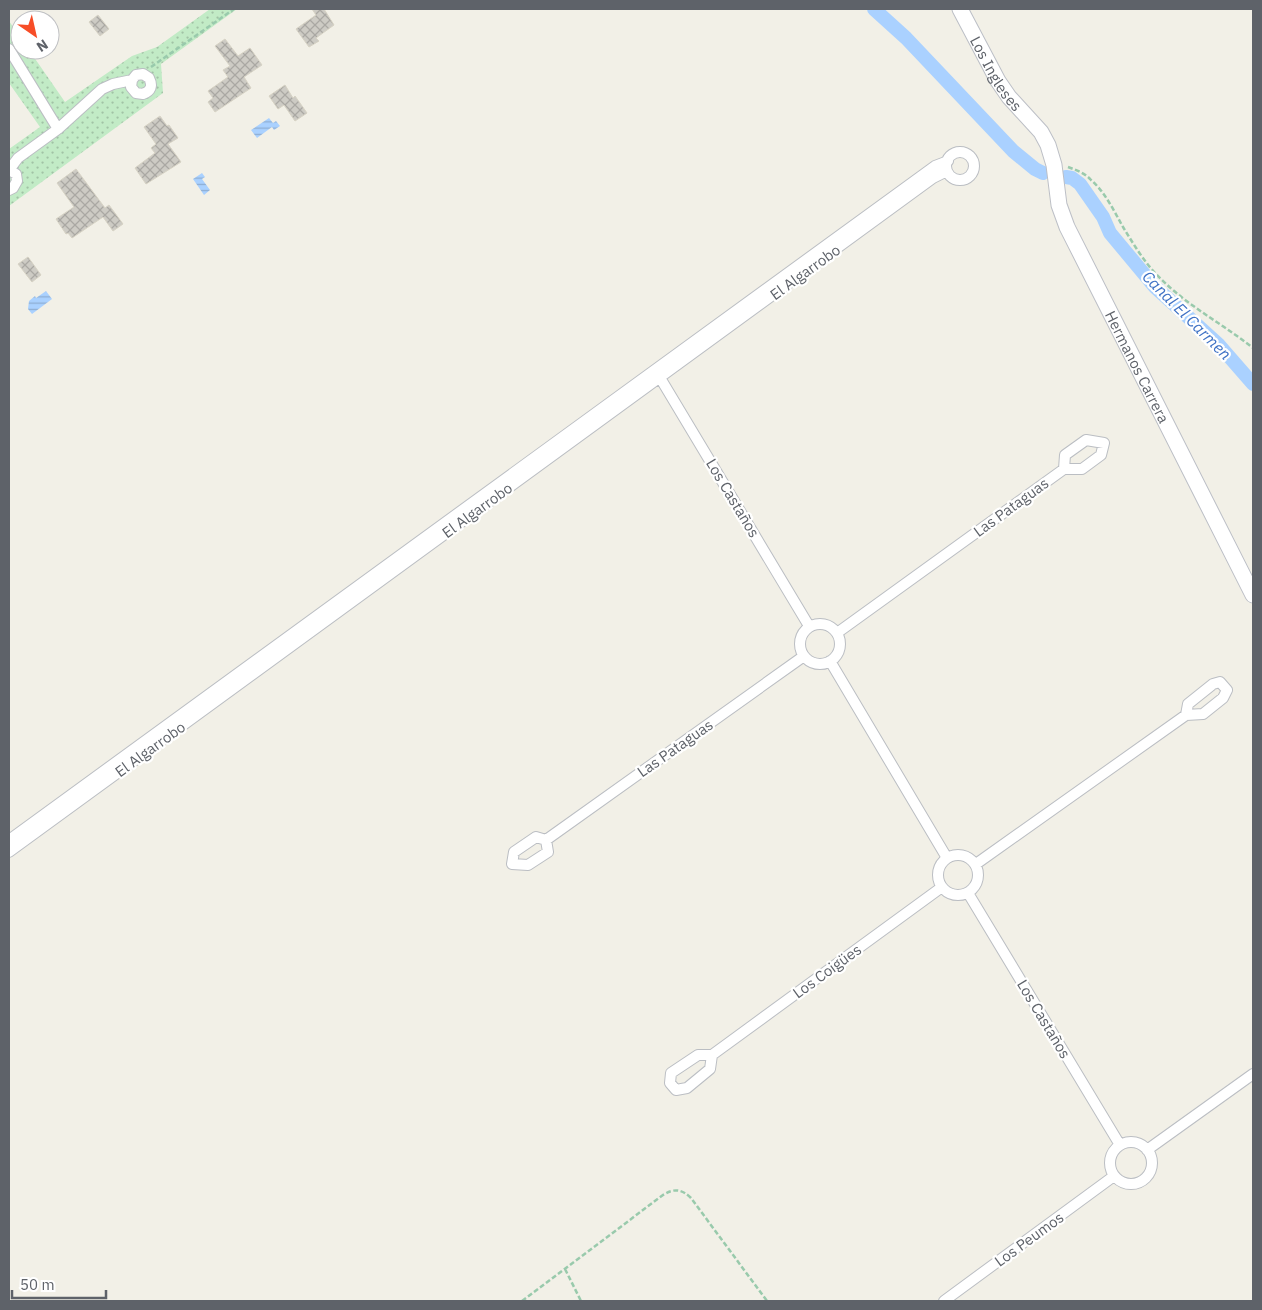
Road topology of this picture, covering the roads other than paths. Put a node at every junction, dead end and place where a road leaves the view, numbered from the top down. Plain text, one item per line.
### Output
1 (960, 9) edge
2 (9, 48) edge
3 (132, 80) junction
4 (58, 129) junction
5 (1041, 132) joint
6 (948, 166) dead end
7 (9, 170) edge
8 (9, 190) edge
9 (658, 374) junction
10 (1064, 469) dead end
11 (1253, 595) edge
12 (809, 626) junction
13 (837, 634) junction
14 (804, 656) junction
15 (830, 661) junction
16 (1186, 716) dead end
17 (9, 840) edge
18 (546, 840) dead end
19 (9, 852) edge
20 (947, 858) junction
21 (976, 864) junction
22 (942, 887) junction
23 (968, 892) junction
24 (712, 1055) dead end
25 (1253, 1074) edge
26 (1120, 1146) junction
27 (1147, 1150) junction
28 (1114, 1176) junction
29 (944, 1301) edge

1 - 5 street, Los Ingleses
2 - 4 street
3 - 3 street
3 - 4 street
4 - 7 street
5 - 11 street, Hermanos Carrera
6 - 9 street, El Algarrobo
7 - 8 street
9 - 12 street, Los Castaños
9 - 17 street, El Algarrobo
9 - 19 street, El Algarrobo
10 - 13 street, Las Pataguas
12 - 13 street
12 - 14 street
13 - 15 street
14 - 15 street
14 - 18 street, Las Pataguas
15 - 20 street
16 - 21 street
20 - 21 street
20 - 22 street
21 - 23 street
22 - 23 street
22 - 24 street, Los Coigües
23 - 26 street, Los Castaños
25 - 27 street
26 - 27 street
26 - 28 street
27 - 28 street
28 - 29 street, Los Peumos

